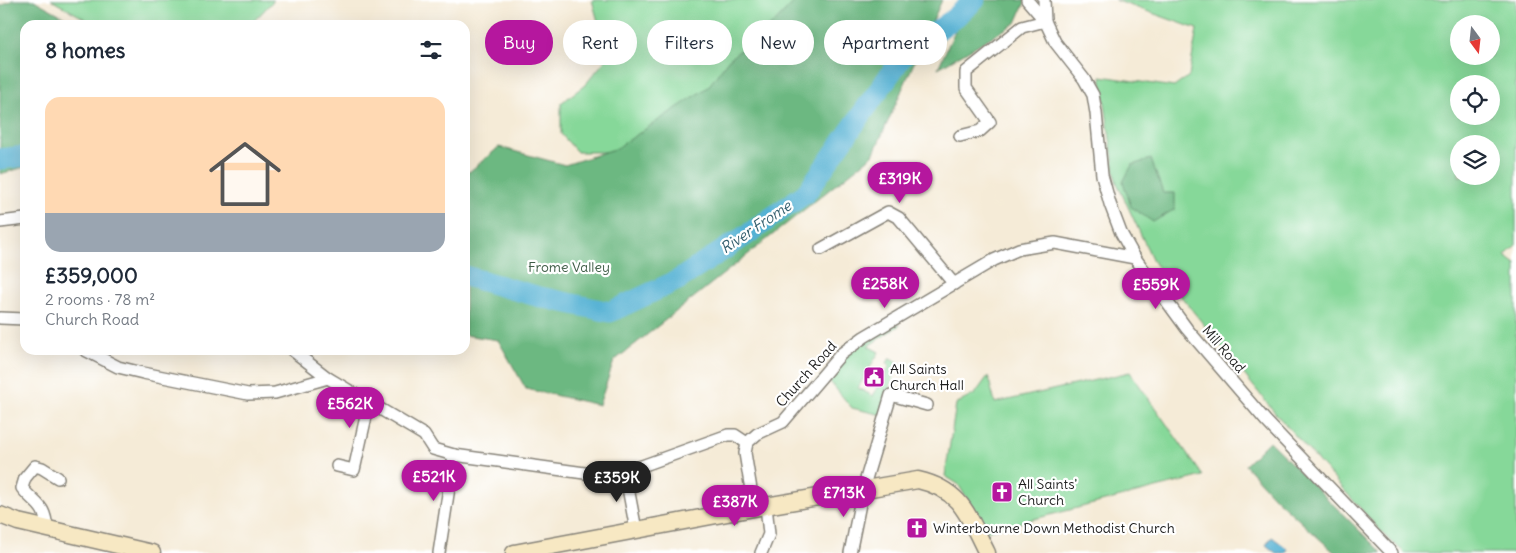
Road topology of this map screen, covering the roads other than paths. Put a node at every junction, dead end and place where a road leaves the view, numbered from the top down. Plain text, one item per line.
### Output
1 (1027, 0) edge
2 (1044, 0) edge
3 (1045, 21) junction
4 (960, 136) dead end
5 (20, 220) edge
6 (0, 222) edge
7 (822, 249) dead end
8 (1135, 258) junction
9 (954, 284) junction
10 (0, 318) edge
11 (20, 319) edge
12 (95, 355) edge
13 (298, 355) edge
14 (328, 378) junction
15 (369, 404) junction
16 (927, 405) dead end
17 (747, 442) junction
18 (454, 455) junction
19 (338, 466) dead end
20 (625, 472) junction
21 (58, 478) dead end
22 (863, 489) junction
23 (760, 507) junction
24 (0, 515) edge
25 (47, 529) junction
26 (636, 530) junction
27 (573, 547) edge
28 (152, 553) edge
29 (439, 553) edge
30 (514, 553) edge
31 (760, 553) edge
32 (850, 553) edge
33 (987, 553) edge
34 (1392, 553) edge

1 - 3 street, Mill Road
2 - 3 street
3 - 4 street
3 - 8 street, Mill Road
5 - 6 street
7 - 9 street
8 - 9 street, Church Road
8 - 34 street, Mill Road
9 - 17 street, Church Road
10 - 11 street
12 - 14 street
13 - 14 street
14 - 15 street
15 - 18 street
15 - 19 street
16 - 22 street
17 - 20 street
17 - 23 street
18 - 20 street
18 - 29 street
20 - 26 street
21 - 25 street
22 - 23 street
22 - 32 street
22 - 33 street
23 - 26 street
23 - 31 street
24 - 25 street
25 - 28 street
26 - 27 street
27 - 30 street

